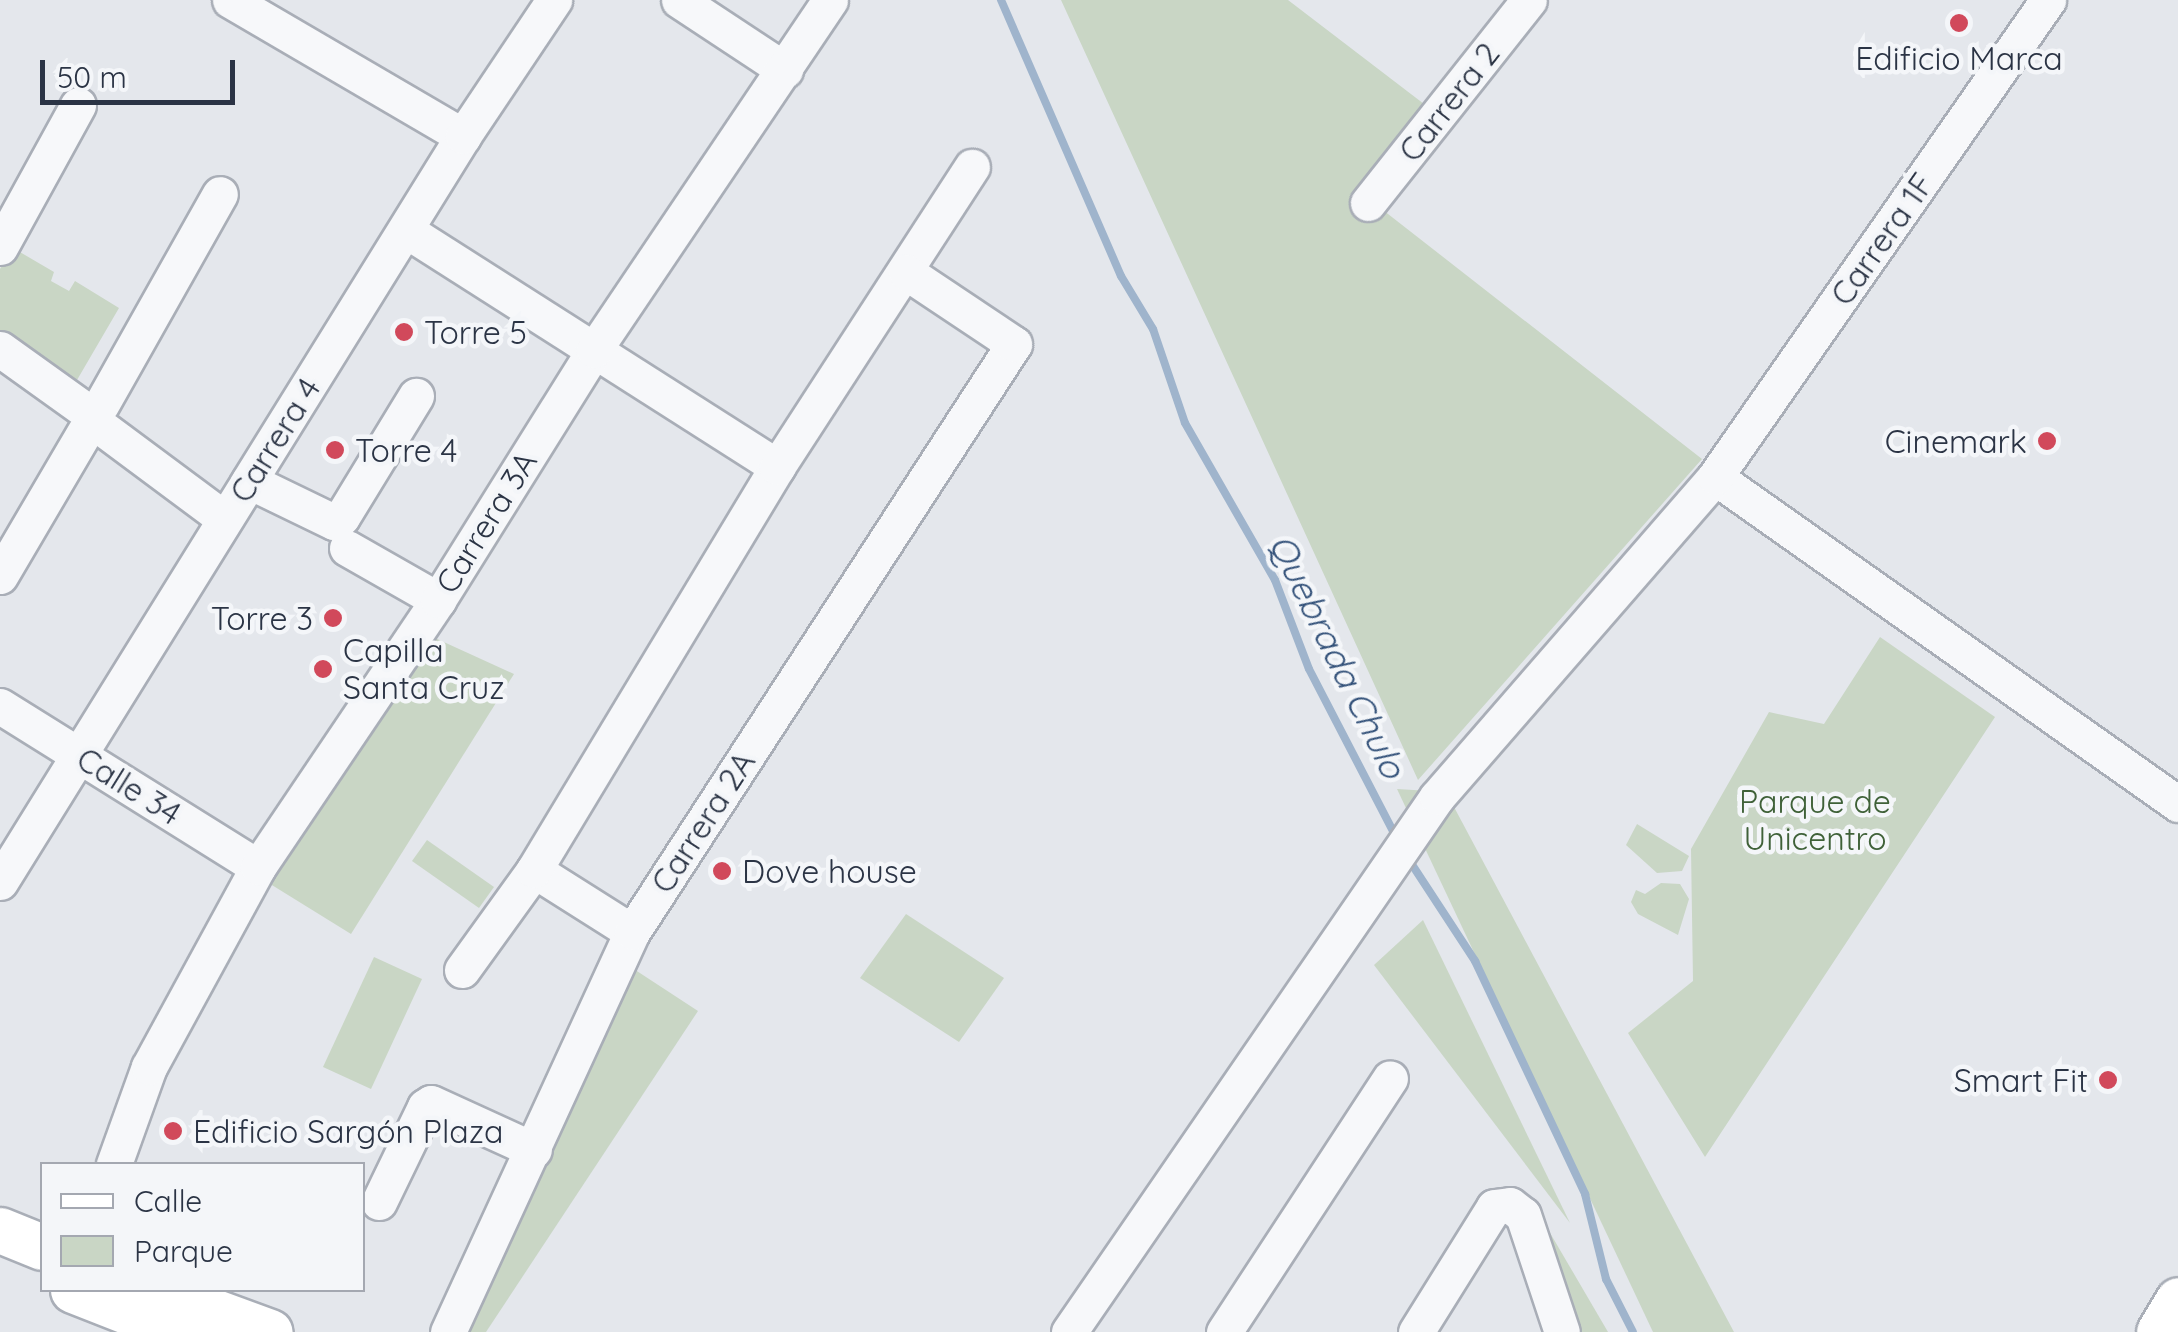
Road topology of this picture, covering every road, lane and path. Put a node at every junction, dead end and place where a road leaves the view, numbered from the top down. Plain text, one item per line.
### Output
1 (554, 0) edge
2 (679, 0) edge
3 (830, 0) edge
4 (1530, 0) edge
5 (2048, 0) edge
6 (236, 2) edge
7 (785, 70) junction
8 (78, 105) dead end
9 (464, 136) junction
10 (972, 167) dead end
11 (220, 194) dead end
12 (1368, 204) dead end
13 (407, 231) junction
14 (0, 247) edge
15 (906, 272) junction
16 (0, 349) edge
17 (594, 350) junction
18 (416, 396) dead end
19 (92, 419) junction
20 (777, 466) junction
21 (1715, 477) junction
22 (249, 481) junction
23 (225, 519) junction
24 (347, 548) dead end
25 (0, 576) edge
26 (438, 600) junction
27 (0, 706) edge
28 (80, 754) junction
29 (2178, 804) edge
30 (258, 866) junction
31 (534, 870) junction
32 (0, 882) edge
33 (632, 932) junction
34 (462, 970) dead end
35 (1390, 1078) dead end
36 (534, 1150) junction
37 (115, 1162) edge
38 (379, 1202) dead end
39 (0, 1230) edge
40 (40, 1246) edge
41 (0, 1264) edge
42 (40, 1278) edge
43 (78, 1292) edge
44 (160, 1292) edge
45 (2178, 1300) edge
46 (180, 1332) edge
47 (270, 1332) edge
48 (448, 1332) edge
49 (1069, 1332) edge
50 (1224, 1332) edge
51 (1416, 1332) edge
52 (1562, 1332) edge
53 (2159, 1332) edge

1 - 9 street, Carrera 4
2 - 7 street
3 - 7 street, Carrera 3A
4 - 12 street, Carrera 2
5 - 21 street, Carrera 1F
6 - 9 street
7 - 17 street, Carrera 3A
8 - 14 street
9 - 13 street, Carrera 4
10 - 15 street
11 - 19 street
13 - 17 street
13 - 22 street, Carrera 4
15 - 20 street
15 - 33 street, Carrera 2A
16 - 19 street
17 - 20 street
17 - 26 street, Carrera 3A
18 - 22 street
19 - 23 street
19 - 25 street
20 - 31 street
21 - 29 street
21 - 49 street, Carrera 1F
22 - 23 street, Carrera 4
23 - 28 street, Carrera 4
24 - 26 street
26 - 30 street, Carrera 3A
27 - 28 street, Calle 34
28 - 30 street, Calle 34
28 - 32 street, Carrera 4
30 - 37 street, Carrera 3A
31 - 33 street
31 - 34 street
33 - 36 street, Carrera 2A
35 - 50 street
36 - 38 street
36 - 48 street, Carrera 2A
39 - 40 main road
41 - 42 main road
43 - 46 main road
44 - 47 main road
45 - 53 main road
51 - 52 street

